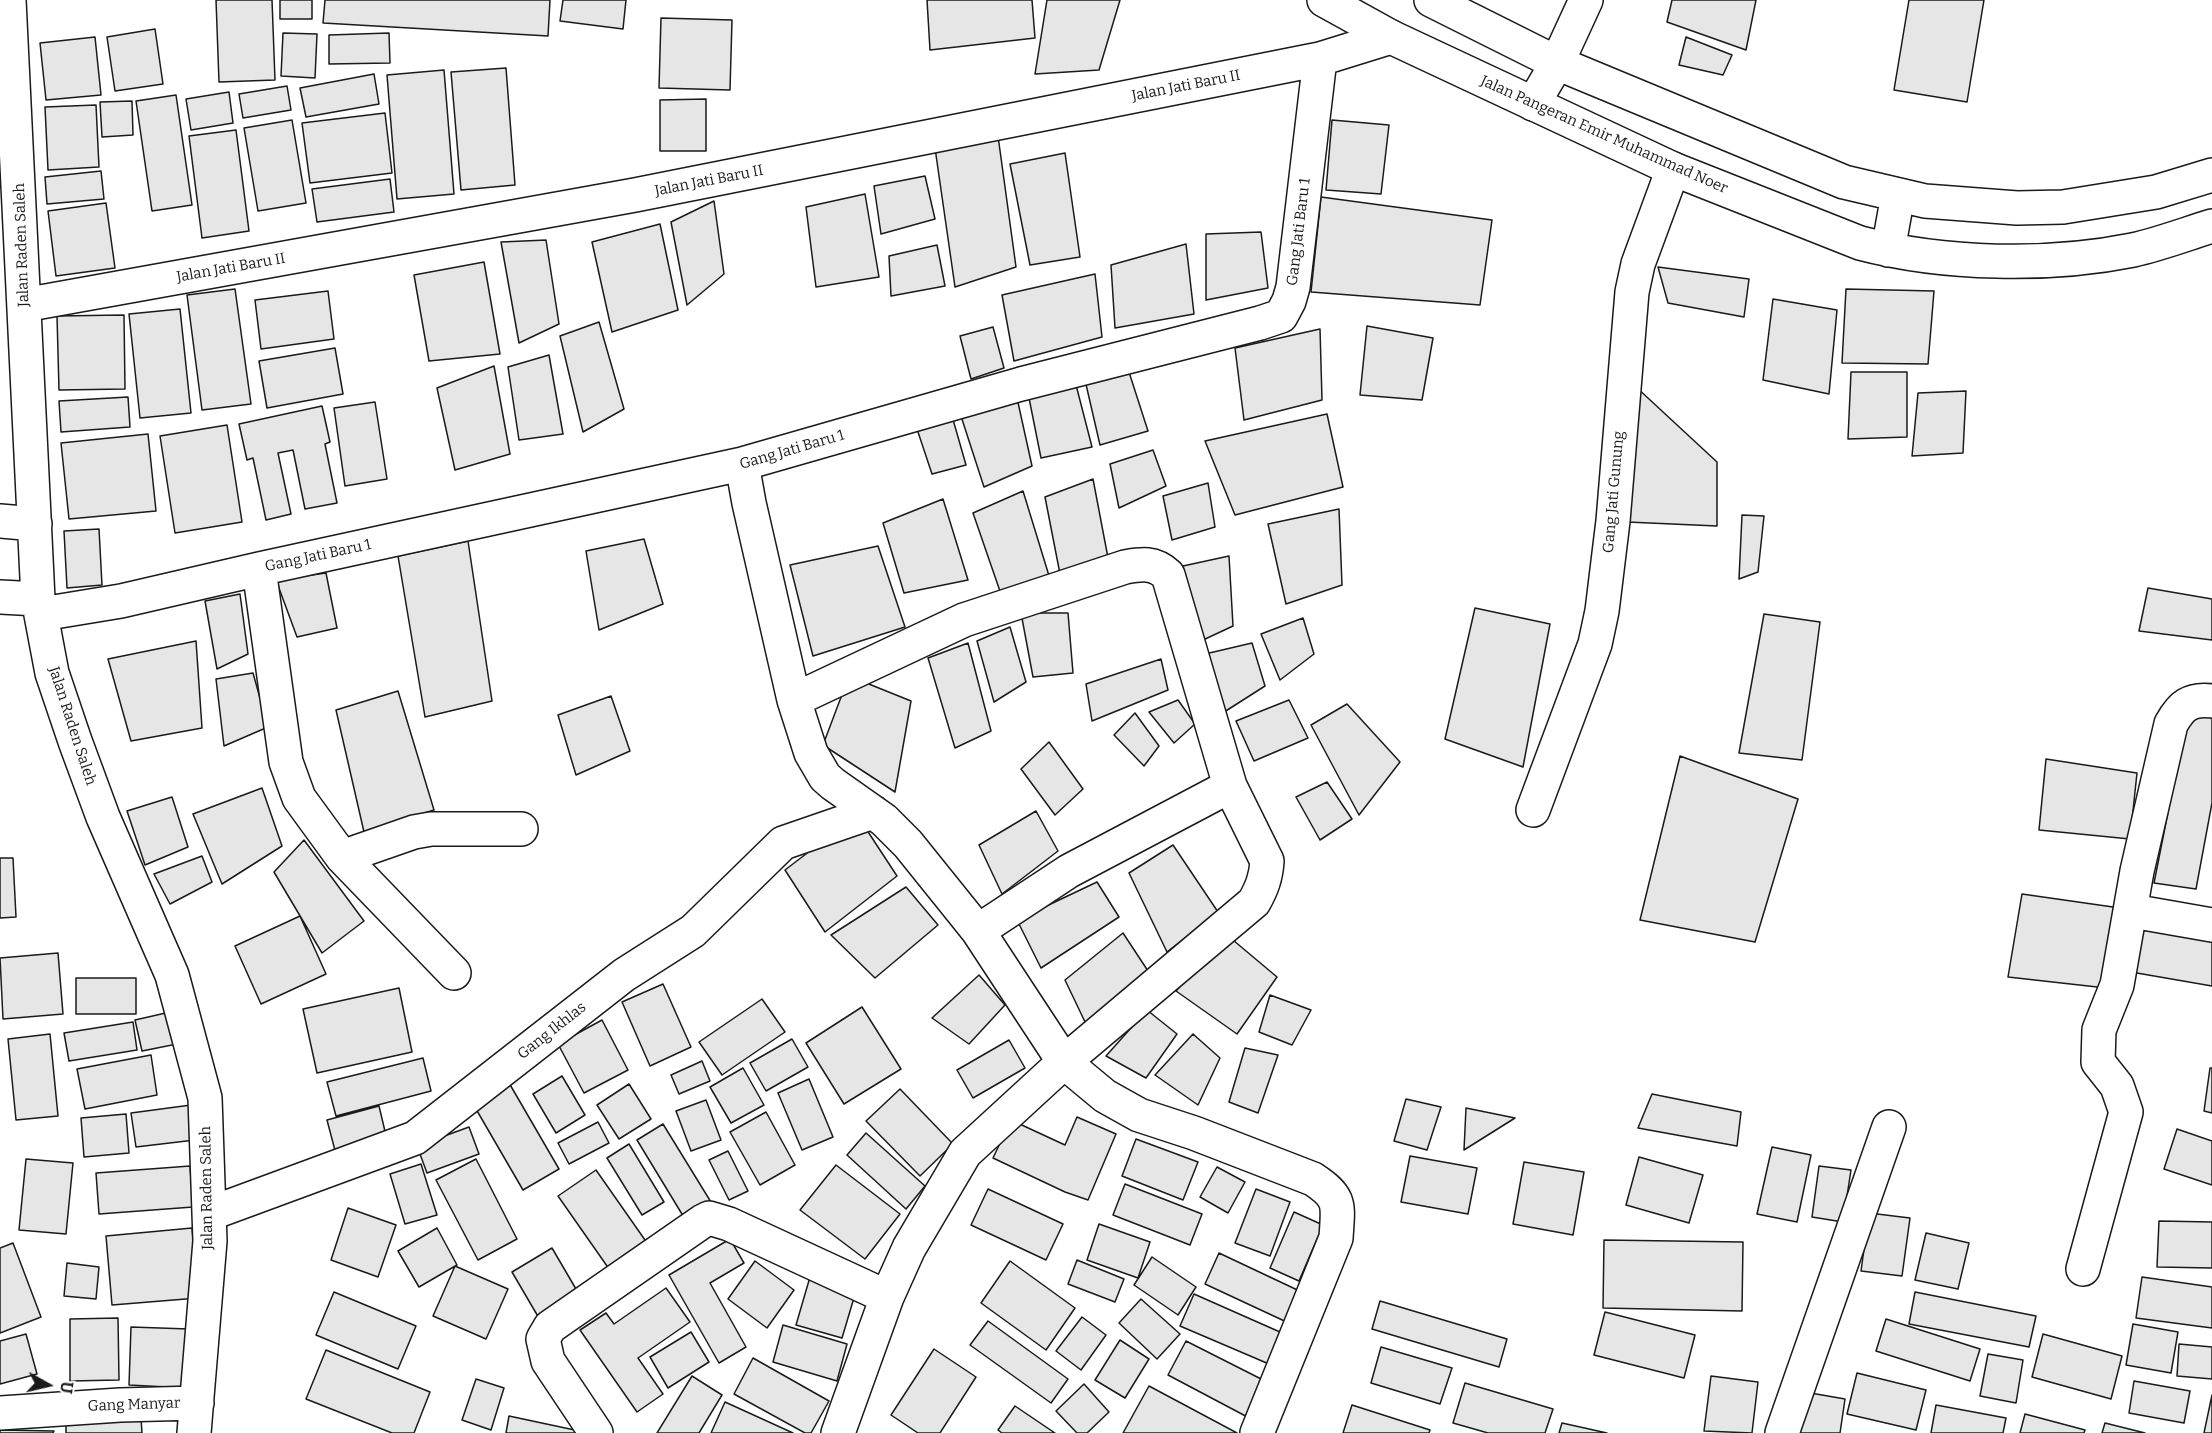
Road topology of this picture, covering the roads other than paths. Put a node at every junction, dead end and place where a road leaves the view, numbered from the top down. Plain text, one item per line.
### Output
1 (9, 0) edge
2 (1324, 0) edge
3 (1431, 0) edge
4 (1586, 0) edge
5 (1391, 37) junction
6 (1320, 59) junction
7 (1557, 63) junction
8 (8, 100) edge
9 (1533, 104) junction
10 (1673, 169) junction
11 (2212, 175) edge
12 (1898, 195) junction
13 (2212, 226) edge
14 (1888, 250) junction
15 (24, 305) junction
16 (742, 464) junction
17 (0, 521) edge
18 (35, 524) junction
19 (259, 569) junction
20 (0, 597) edge
21 (40, 606) junction
22 (794, 700) junction
23 (2212, 701) edge
24 (1230, 786) junction
25 (1533, 810) dead end
26 (873, 812) junction
27 (521, 829) dead end
28 (342, 858) junction
29 (2132, 911) junction
30 (2212, 925) edge
31 (978, 931) junction
32 (454, 973) dead end
33 (1064, 1062) junction
34 (1889, 1127) dead end
35 (209, 1214) junction
36 (2083, 1269) dead end
37 (887, 1297) junction
38 (0, 1413) edge
39 (195, 1418) edge
40 (596, 1433) edge
41 (838, 1433) edge
42 (1257, 1433) edge
43 (1782, 1433) edge

1 - 8 street, Jalan Raden Saleh
2 - 5 street, Jalan Pangeran Emir Muhammad Noer
3 - 7 street
4 - 7 street
5 - 6 street, Jalan Jati Baru II
5 - 9 street, Jalan Pangeran Emir Muhammad Noer
6 - 15 street, Jalan Jati Baru II
6 - 16 street, Gang Jati Baru 1
7 - 9 street
7 - 12 street
8 - 15 street, Jalan Raden Saleh
9 - 10 street, Jalan Pangeran Emir Muhammad Noer
10 - 14 street, Jalan Pangeran Emir Muhammad Noer
10 - 25 street, Gang Jati Gunung
11 - 12 street
12 - 14 street
13 - 14 street, Jalan Pangeran Emir Muhammad Noer
15 - 18 street, Jalan Raden Saleh
16 - 19 street, Gang Jati Baru 1
16 - 22 street
17 - 18 street
18 - 21 street, Jalan Raden Saleh
19 - 21 street, Gang Jati Baru 1
19 - 28 street
20 - 21 street, Gang Jati Baru 1
21 - 35 street, Jalan Raden Saleh
22 - 24 street
22 - 26 street
23 - 29 street
24 - 31 street
24 - 33 street
26 - 31 street
26 - 35 street, Gang Ikhlas
27 - 28 street
28 - 32 street
29 - 30 street
29 - 36 street
31 - 33 street
33 - 37 street
33 - 42 street
34 - 43 street
35 - 39 street, Jalan Raden Saleh
37 - 40 street
37 - 41 street
38 - 39 street, Gang Manyar

